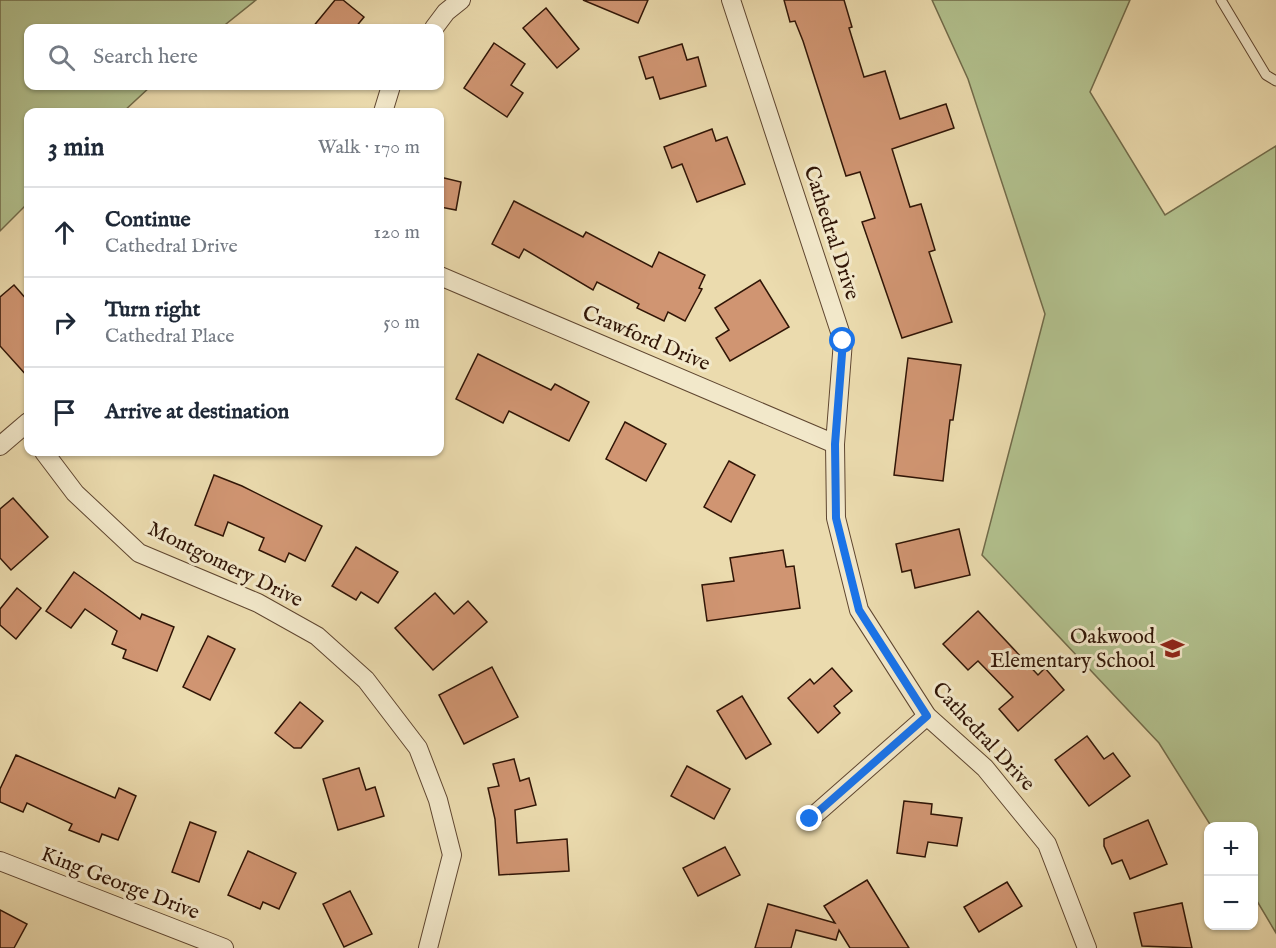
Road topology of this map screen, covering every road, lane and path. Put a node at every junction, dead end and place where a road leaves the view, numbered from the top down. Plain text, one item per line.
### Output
1 (461, 0) edge
2 (731, 0) edge
3 (1221, 0) edge
4 (437, 24) edge
5 (1276, 81) edge
6 (390, 90) edge
7 (384, 108) edge
8 (444, 278) edge
9 (24, 428) edge
10 (835, 444) junction
11 (0, 446) edge
12 (47, 456) edge
13 (927, 716) junction
14 (810, 819) dead end
15 (0, 861) edge
16 (224, 948) edge
17 (428, 948) edge
18 (1088, 948) edge

1 - 4 street
2 - 10 street, Cathedral Drive
3 - 5 lane
6 - 7 street
8 - 10 street, Crawford Drive
9 - 11 street
10 - 13 street, Cathedral Drive
12 - 17 street, Montgomery Drive
13 - 14 street
13 - 18 street, Cathedral Drive
15 - 16 street, King George Drive

